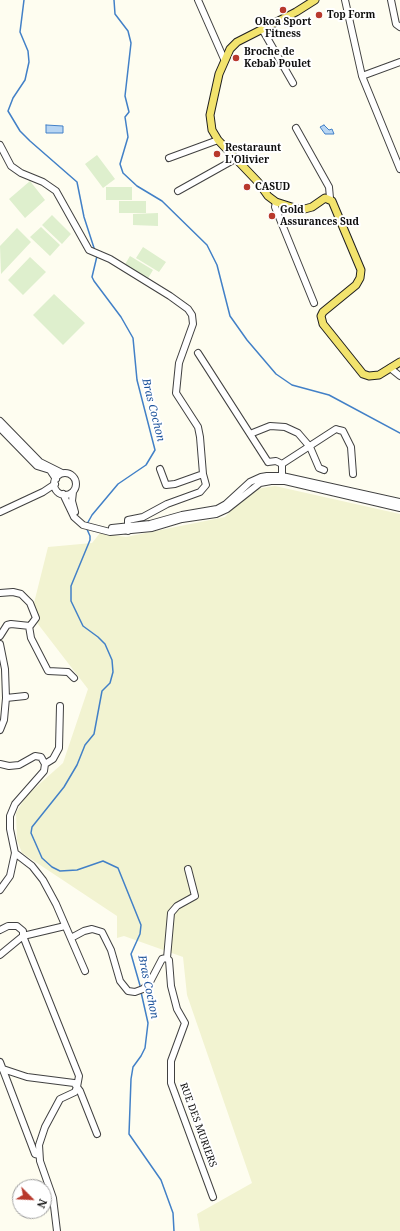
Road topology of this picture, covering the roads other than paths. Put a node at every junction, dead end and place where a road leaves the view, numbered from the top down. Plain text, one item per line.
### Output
1 (198, 0) edge
2 (315, 0) edge
3 (345, 0) edge
4 (391, 0) edge
5 (400, 28) edge
6 (262, 29) junction
7 (224, 59) junction
8 (400, 62) edge
9 (362, 76) junction
10 (292, 82) dead end
11 (296, 128) dead end
12 (218, 140) junction
13 (0, 145) edge
14 (169, 158) dead end
15 (237, 158) junction
16 (400, 169) edge
17 (178, 191) dead end
18 (330, 198) junction
19 (276, 202) junction
20 (314, 303) dead end
21 (198, 353) dead end
22 (400, 362) edge
23 (390, 368) junction
24 (400, 376) edge
25 (0, 421) edge
26 (0, 428) edge
27 (250, 434) junction
28 (310, 447) junction
29 (268, 462) junction
30 (282, 464) junction
31 (160, 469) dead end
32 (324, 470) dead end
33 (62, 473) junction
34 (203, 474) junction
35 (353, 474) dead end
36 (269, 478) junction
37 (280, 478) junction
38 (55, 481) junction
39 (43, 492) junction
40 (73, 492) junction
41 (61, 493) junction
42 (400, 502) edge
43 (400, 508) edge
44 (0, 512) edge
45 (81, 522) junction
46 (127, 529) junction
47 (0, 593) edge
48 (29, 626) junction
49 (0, 636) edge
50 (0, 644) edge
51 (74, 678) dead end
52 (25, 696) dead end
53 (6, 698) junction
54 (60, 706) dead end
55 (0, 730) edge
56 (0, 764) edge
57 (45, 764) junction
58 (15, 853) junction
59 (188, 869) dead end
60 (0, 890) edge
61 (65, 926) junction
62 (0, 930) edge
63 (23, 936) junction
64 (71, 938) junction
65 (0, 955) edge
66 (167, 958) junction
67 (85, 971) dead end
68 (0, 1062) edge
69 (2, 1069) edge
70 (77, 1087) junction
71 (97, 1134) dead end
72 (39, 1155) junction
73 (213, 1197) dead end
74 (57, 1231) edge

1 - 7 street
2 - 6 main road
3 - 9 street
4 - 5 street
6 - 7 main road
6 - 10 street
7 - 12 main road
8 - 9 street
9 - 16 street
11 - 18 street
12 - 14 street
12 - 15 main road
13 - 34 street
15 - 17 street
15 - 19 main road
18 - 19 main road
18 - 23 main road
19 - 20 street
21 - 27 street
22 - 23 main road
23 - 24 street
25 - 33 street
26 - 38 street
27 - 28 street
27 - 29 street
28 - 30 street
28 - 32 street
28 - 35 street
29 - 30 street
29 - 36 street
30 - 37 street
31 - 34 street
33 - 38 street
33 - 40 street
34 - 46 street
36 - 37 street
36 - 46 street
37 - 42 street
37 - 43 street
38 - 39 street
38 - 41 street
39 - 41 street
39 - 44 street
40 - 41 street
40 - 45 street
41 - 45 street
45 - 46 street
47 - 48 street
48 - 49 street
48 - 51 street
50 - 53 street
52 - 53 street
53 - 55 street
54 - 57 street
56 - 57 street
57 - 58 street
58 - 60 street
58 - 61 street
59 - 66 street, RUE DES MURIERS
61 - 63 street
61 - 64 street
62 - 63 street
63 - 65 street
63 - 70 street
64 - 66 street
64 - 67 street
66 - 73 street, RUE DES MURIERS
68 - 69 street
69 - 70 street
69 - 72 street
70 - 71 street
70 - 72 street
72 - 74 street

